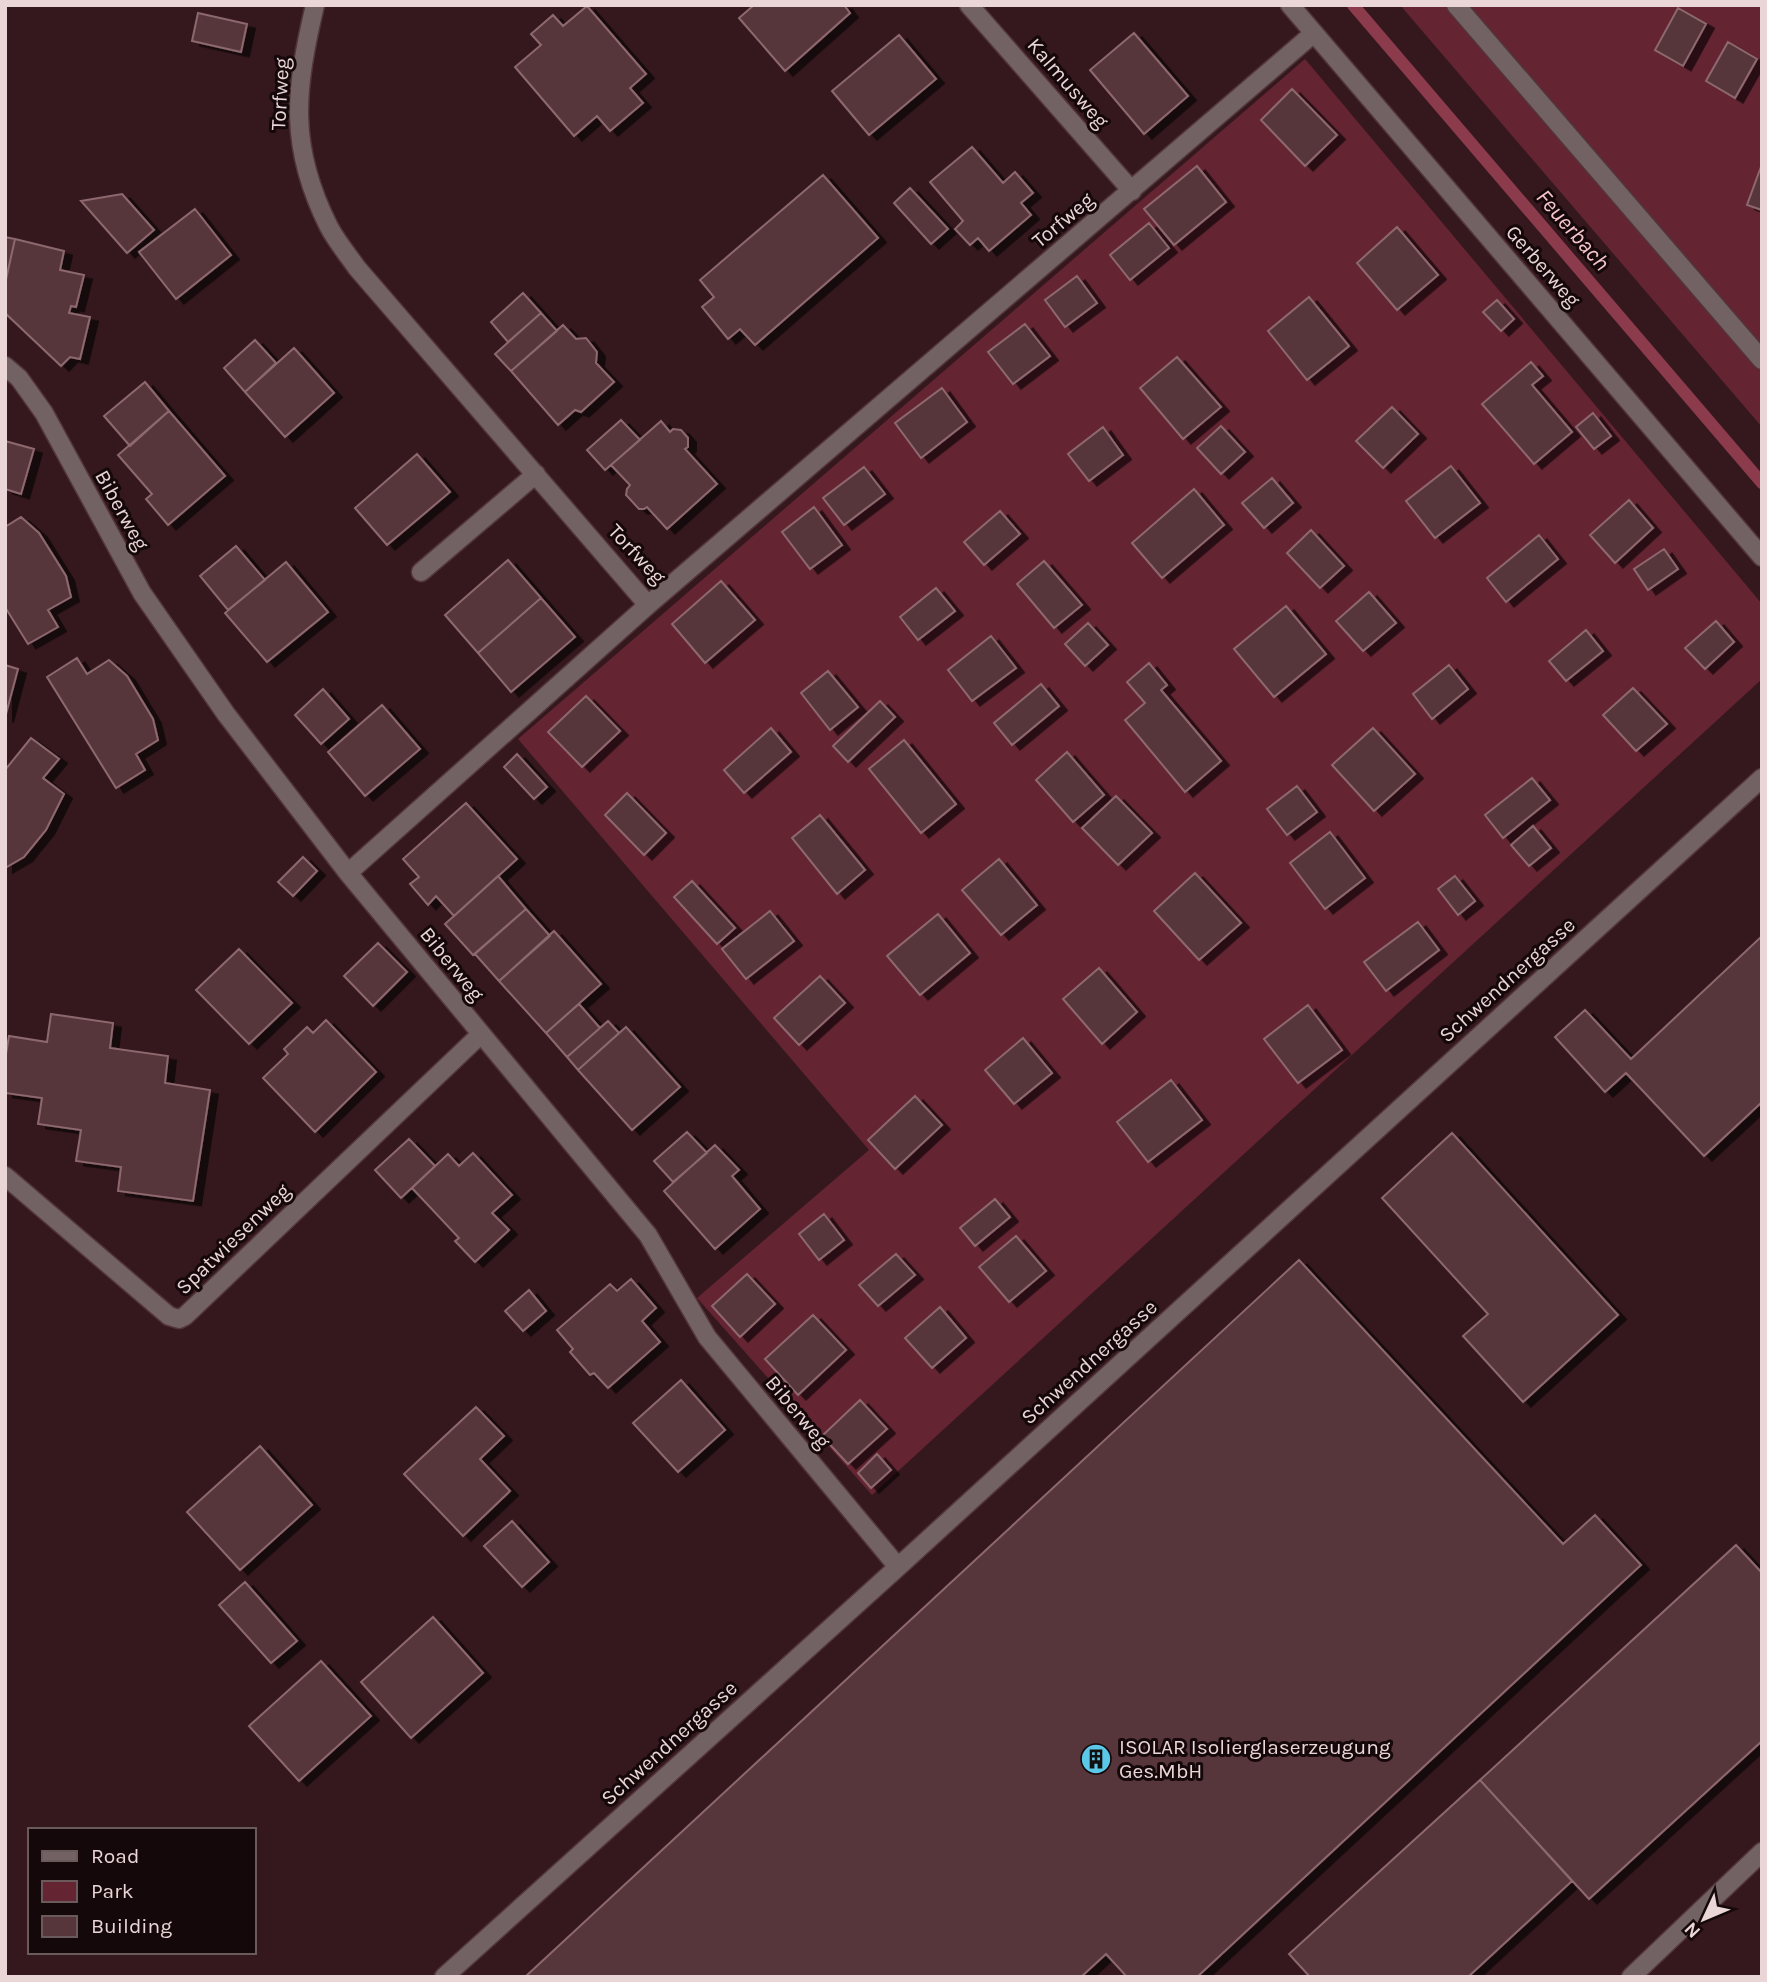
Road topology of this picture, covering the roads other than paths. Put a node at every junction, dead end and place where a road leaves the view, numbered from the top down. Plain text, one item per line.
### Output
1 (315, 5) edge
2 (969, 5) edge
3 (1290, 5) edge
4 (1456, 5) edge
5 (1314, 33) junction
6 (1132, 191) junction
7 (1762, 360) edge
8 (5, 366) edge
9 (536, 474) junction
10 (1762, 557) edge
11 (421, 572) dead end
12 (648, 605) junction
13 (1762, 778) edge
14 (348, 873) junction
15 (481, 1034) junction
16 (5, 1176) edge
17 (898, 1567) junction
18 (1762, 1852) edge
19 (444, 1977) edge
20 (1632, 1977) edge

1 - 9 street, Torfweg
2 - 6 street, Kalmusweg
3 - 5 street, Gerberweg
4 - 7 street
5 - 6 street, Torfweg
5 - 10 street, Gerberweg
6 - 12 street, Torfweg
8 - 14 street, Biberweg
9 - 11 street
9 - 12 street, Torfweg
12 - 14 street
13 - 17 street, Schwendnergasse
14 - 15 street, Biberweg
15 - 16 street, Spatwiesenweg
15 - 17 street, Biberweg
17 - 19 street, Schwendnergasse
18 - 20 street

